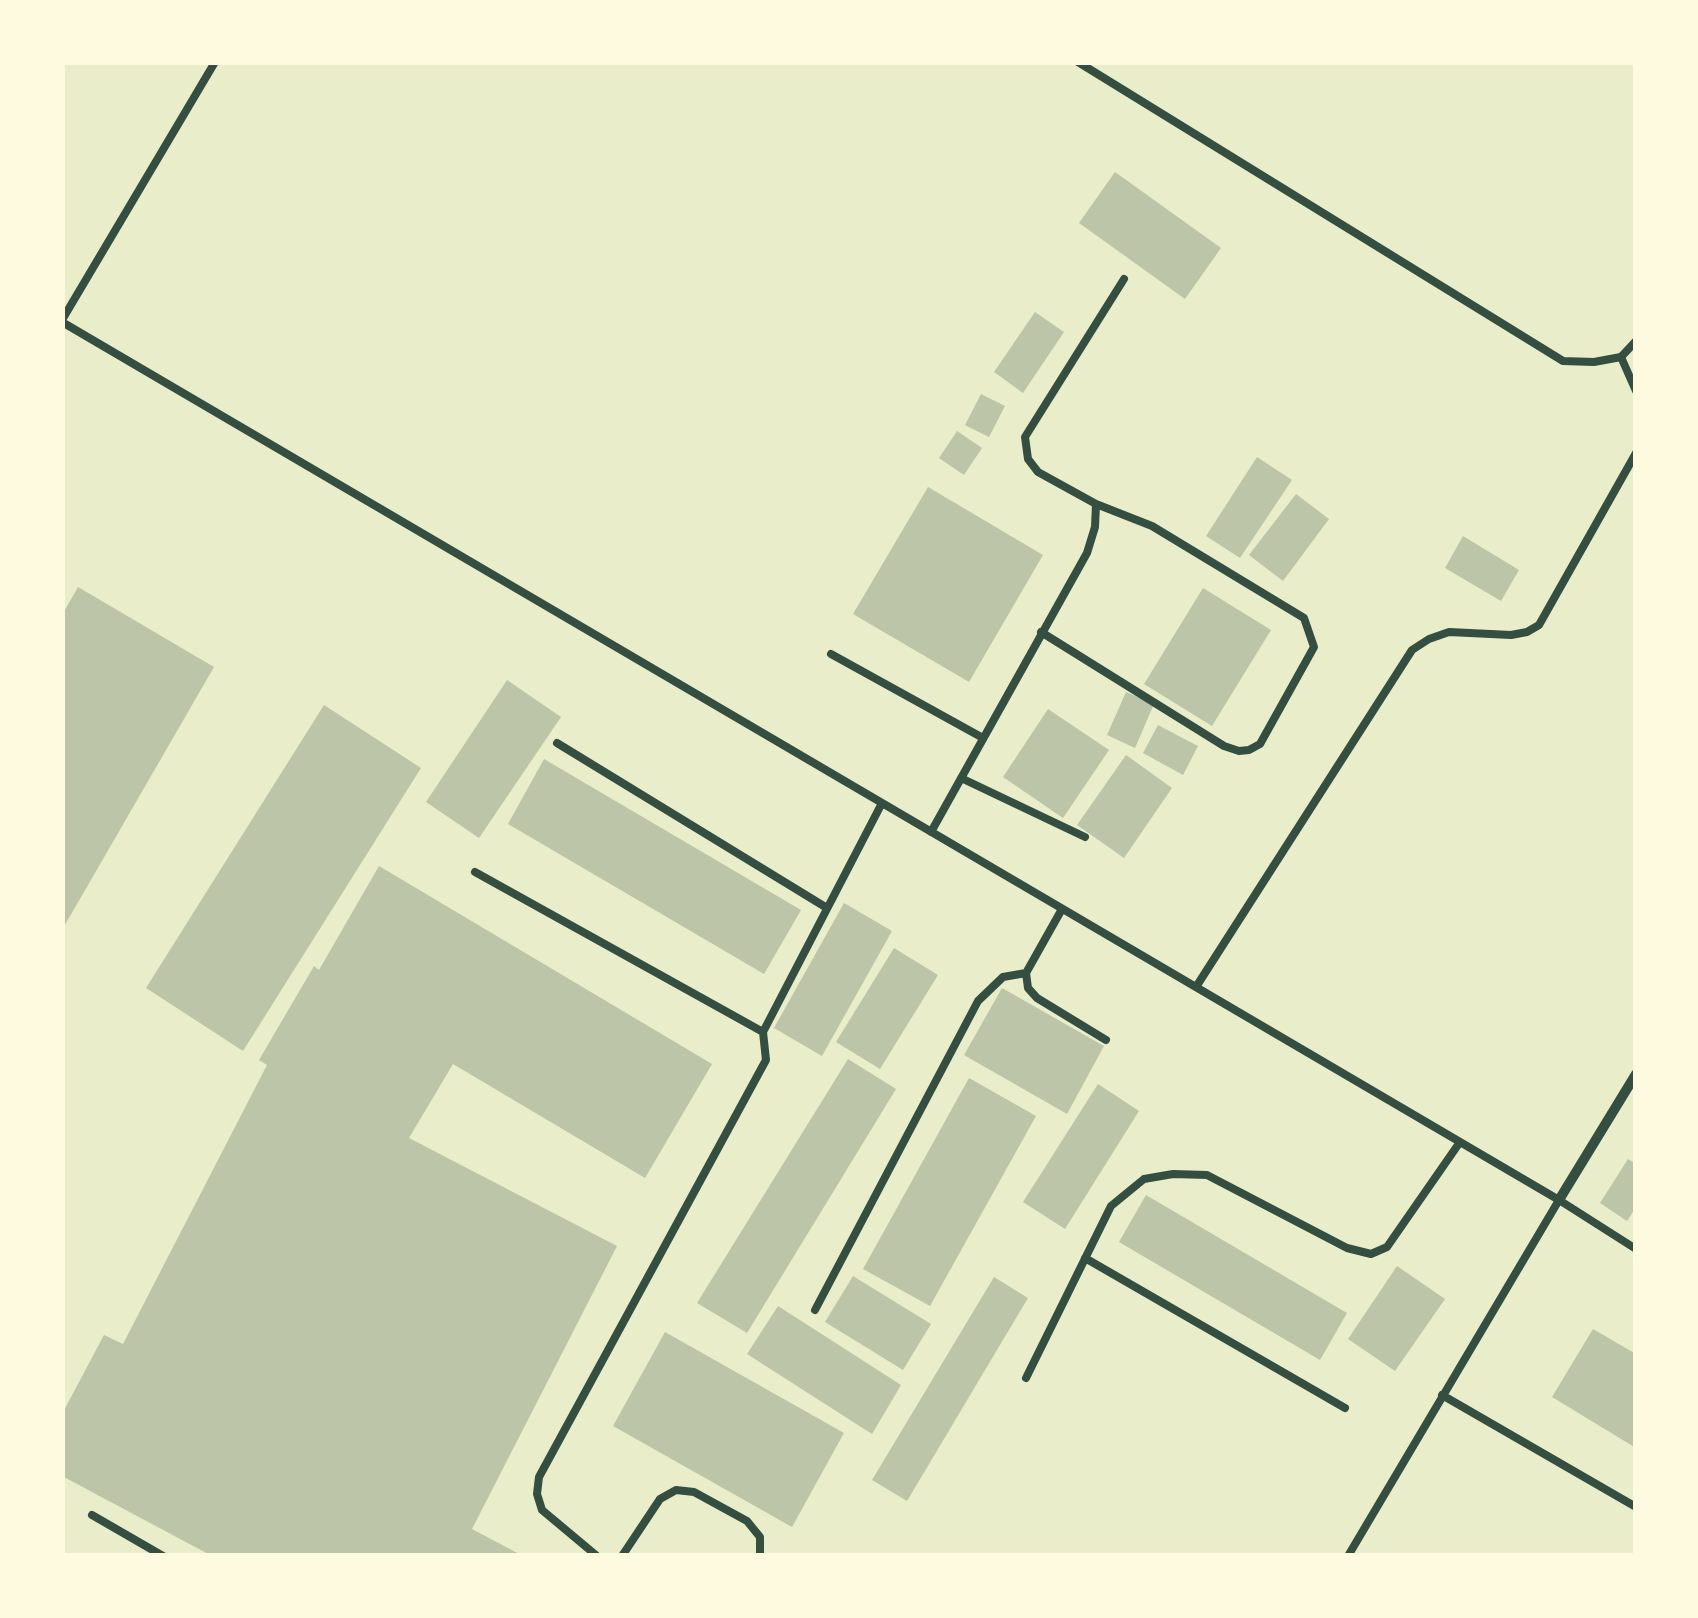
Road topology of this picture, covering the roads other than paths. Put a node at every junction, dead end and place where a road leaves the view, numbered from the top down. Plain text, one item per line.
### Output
1 (215, 62) edge
2 (1078, 62) edge
3 (1124, 279) dead end
4 (62, 321) edge
5 (1636, 341) edge
6 (1621, 357) junction
7 (1636, 391) edge
8 (1636, 453) edge
9 (1096, 504) junction
10 (1042, 632) junction
11 (830, 654) dead end
12 (983, 738) junction
13 (557, 743) dead end
14 (961, 778) junction
15 (882, 803) junction
16 (931, 832) junction
17 (1084, 837) dead end
18 (475, 872) dead end
19 (827, 908) junction
20 (1062, 909) junction
21 (1026, 973) junction
22 (1196, 987) junction
23 (763, 1032) junction
24 (1106, 1040) dead end
25 (1636, 1074) edge
26 (1460, 1142) junction
27 (1559, 1200) junction
28 (1636, 1249) edge
29 (1085, 1258) junction
30 (815, 1310) dead end
31 (1026, 1378) dead end
32 (1442, 1395) junction
33 (1345, 1408) dead end
34 (1636, 1507) edge
35 (92, 1515) dead end
36 (163, 1556) edge
37 (597, 1556) edge
38 (622, 1556) edge
39 (760, 1556) edge
40 (1348, 1556) edge

1 - 4 lane
2 - 6 lane
3 - 9 lane
4 - 15 lane
5 - 6 lane
6 - 7 lane
8 - 22 lane
9 - 10 lane
9 - 10 lane
10 - 12 lane
11 - 12 lane
12 - 14 lane
13 - 19 lane
14 - 16 lane
14 - 17 lane
15 - 16 lane
15 - 19 lane
16 - 20 lane
18 - 23 lane
19 - 23 lane
20 - 21 lane
20 - 22 lane
21 - 24 lane
21 - 30 lane
22 - 26 lane
23 - 37 lane
25 - 27 street
26 - 27 lane
26 - 29 lane
27 - 28 lane
27 - 32 lane
29 - 31 lane
29 - 33 lane
32 - 34 lane
32 - 40 lane
35 - 36 lane
38 - 39 lane

